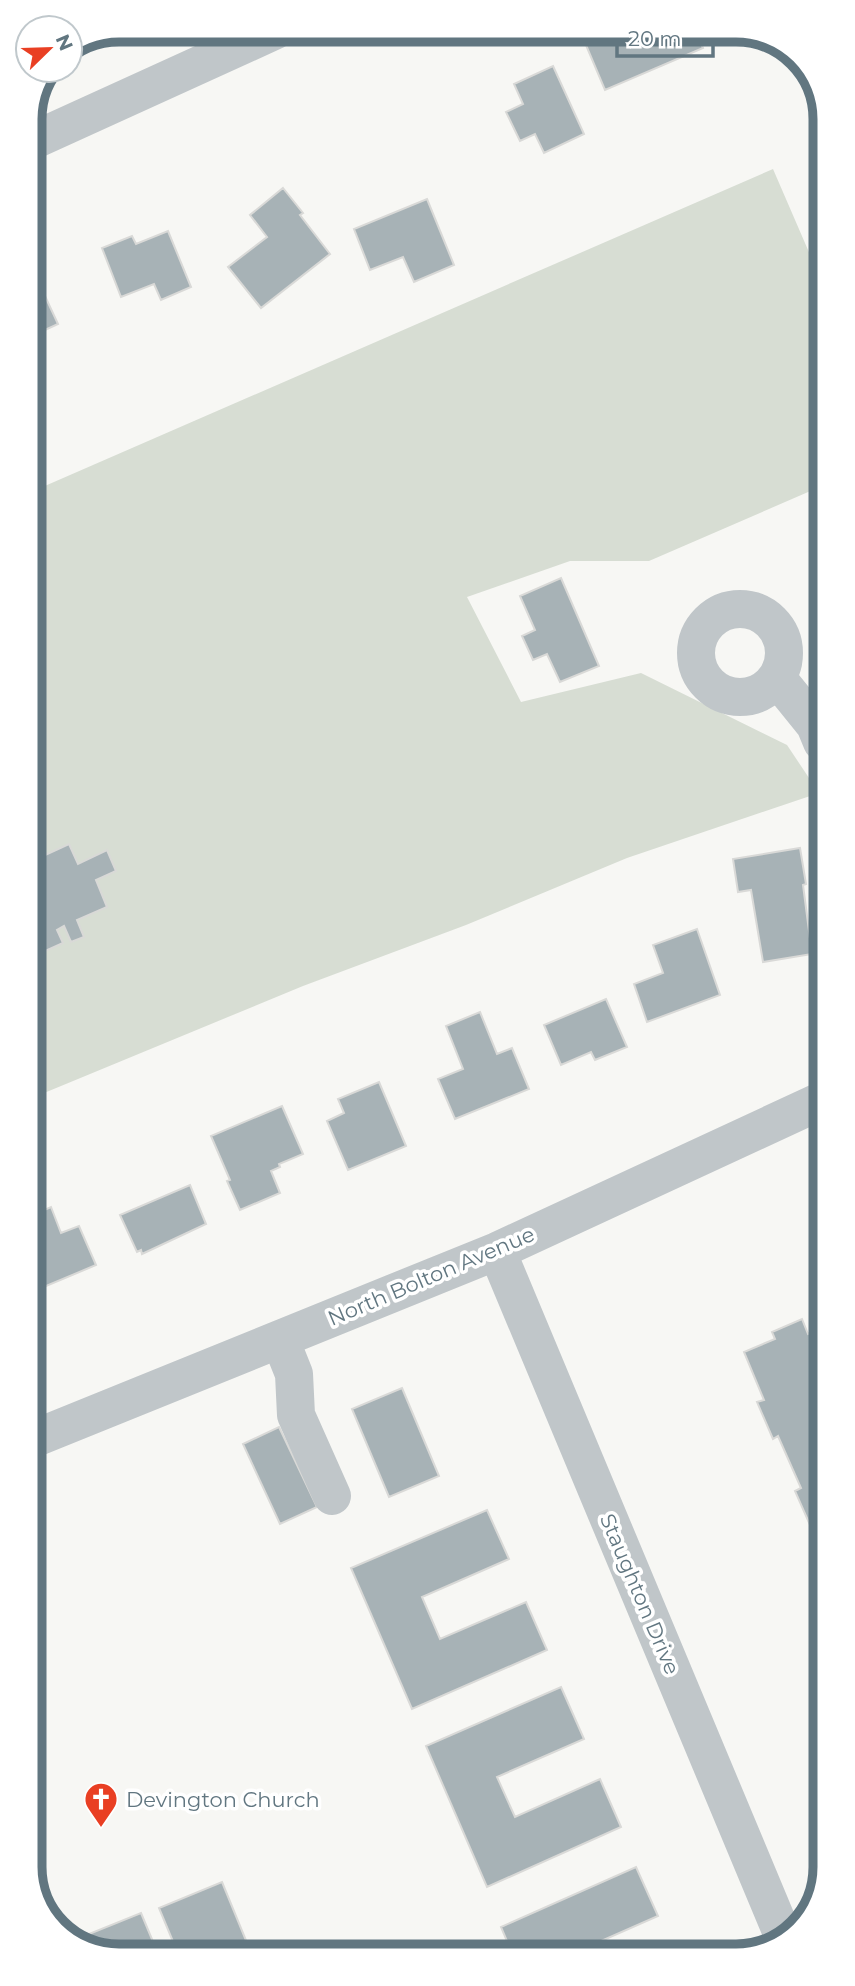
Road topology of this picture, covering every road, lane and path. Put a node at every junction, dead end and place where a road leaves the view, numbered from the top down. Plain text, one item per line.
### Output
1 (250, 42) edge
2 (42, 137) edge
3 (777, 678) dead end
4 (813, 723) edge
5 (813, 1105) edge
6 (497, 1251) junction
7 (281, 1339) junction
8 (42, 1435) edge
9 (332, 1496) dead end
10 (781, 1930) edge

1 - 2 street
3 - 4 street
5 - 6 street, North Bolton Avenue
6 - 7 street, North Bolton Avenue
6 - 10 street, Staughton Drive
7 - 8 street, North Bolton Avenue
7 - 9 street

